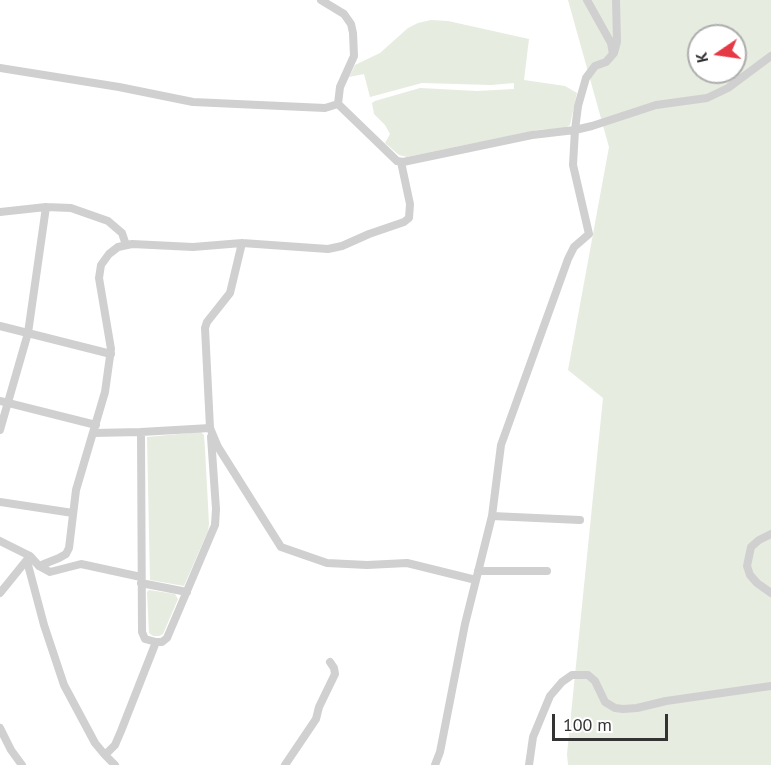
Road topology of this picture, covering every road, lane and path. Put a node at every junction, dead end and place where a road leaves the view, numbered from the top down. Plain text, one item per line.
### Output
1 (321, 0) edge
2 (587, 0) edge
3 (616, 0) edge
4 (331, 3) edge
5 (613, 54) junction
6 (771, 57) edge
7 (0, 68) edge
8 (338, 104) junction
9 (575, 130) junction
10 (401, 162) junction
11 (46, 207) junction
12 (0, 212) edge
13 (242, 243) junction
14 (126, 245) junction
15 (0, 326) edge
16 (28, 333) junction
17 (111, 354) junction
18 (4, 402) edge
19 (210, 428) junction
20 (94, 429) junction
21 (0, 430) edge
22 (141, 432) junction
23 (0, 502) edge
24 (73, 513) junction
25 (492, 516) junction
26 (580, 520) dead end
27 (771, 534) edge
28 (0, 541) edge
29 (28, 559) junction
30 (39, 566) junction
31 (478, 571) junction
32 (547, 571) dead end
33 (141, 580) junction
34 (476, 580) junction
35 (187, 592) junction
36 (0, 593) edge
37 (771, 593) edge
38 (156, 642) junction
39 (330, 662) dead end
40 (771, 686) edge
41 (0, 728) edge
42 (105, 755) junction
43 (22, 765) edge
44 (115, 765) edge
45 (285, 765) edge
46 (435, 765) edge
47 (529, 765) edge

1 - 4 street
2 - 5 street
3 - 5 street
4 - 8 street
5 - 9 street
6 - 9 street
7 - 8 street
8 - 10 street
9 - 10 street
9 - 25 street
10 - 13 street
11 - 12 street
11 - 14 street
11 - 16 street
13 - 14 street
13 - 19 street
14 - 17 street
15 - 16 street
16 - 17 street
16 - 18 street
17 - 20 street
18 - 20 street
18 - 21 street
19 - 22 street
19 - 34 street
19 - 35 street
20 - 22 street
20 - 24 street
22 - 33 street
23 - 24 street
24 - 30 street
25 - 26 street
25 - 31 street
27 - 37 street
28 - 29 street
29 - 30 street
29 - 36 street
29 - 42 street
30 - 33 street
31 - 32 street
31 - 34 street
33 - 35 street
33 - 38 street
34 - 46 street
35 - 38 street
38 - 42 street
39 - 45 street
40 - 47 street
41 - 43 street
42 - 44 street

